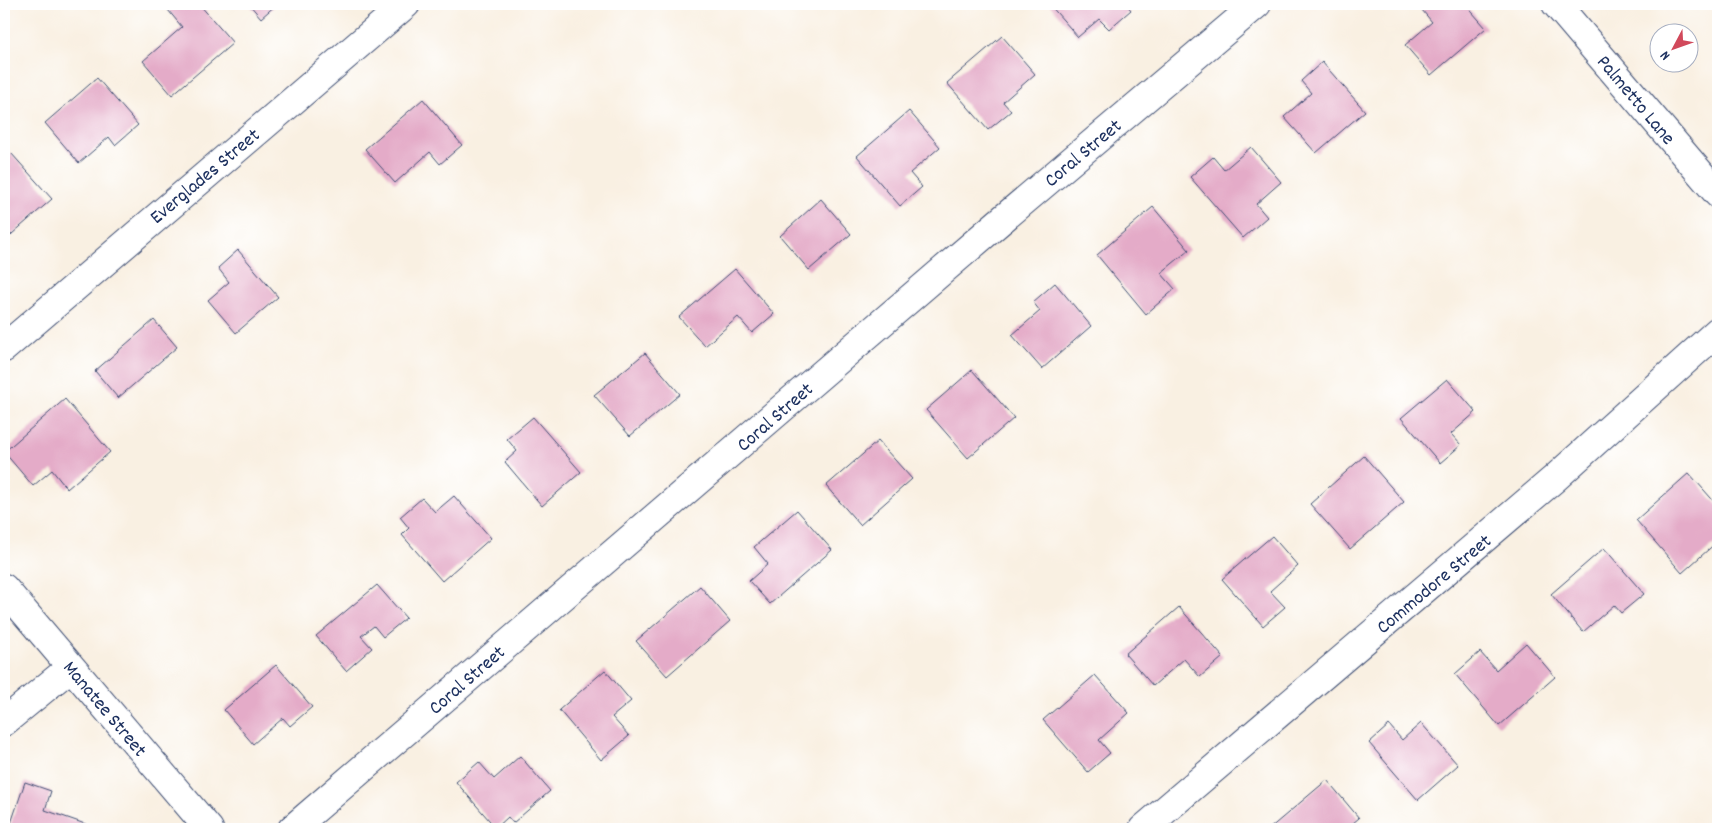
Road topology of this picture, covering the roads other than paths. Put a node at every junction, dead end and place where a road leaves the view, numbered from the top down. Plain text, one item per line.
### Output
1 (406, 4) edge
2 (1258, 4) edge
3 (1556, 4) edge
4 (1718, 194) edge
5 (1718, 331) edge
6 (4, 348) edge
7 (4, 588) edge
8 (71, 667) junction
9 (4, 722) edge
10 (209, 829) edge
11 (292, 829) edge
12 (1144, 829) edge

1 - 6 street, Everglades Street
2 - 11 street, Coral Street
3 - 4 street, Palmetto Lane
5 - 12 street, Commodore Street
7 - 8 street, Manatee Street
8 - 9 street
8 - 10 street, Manatee Street

